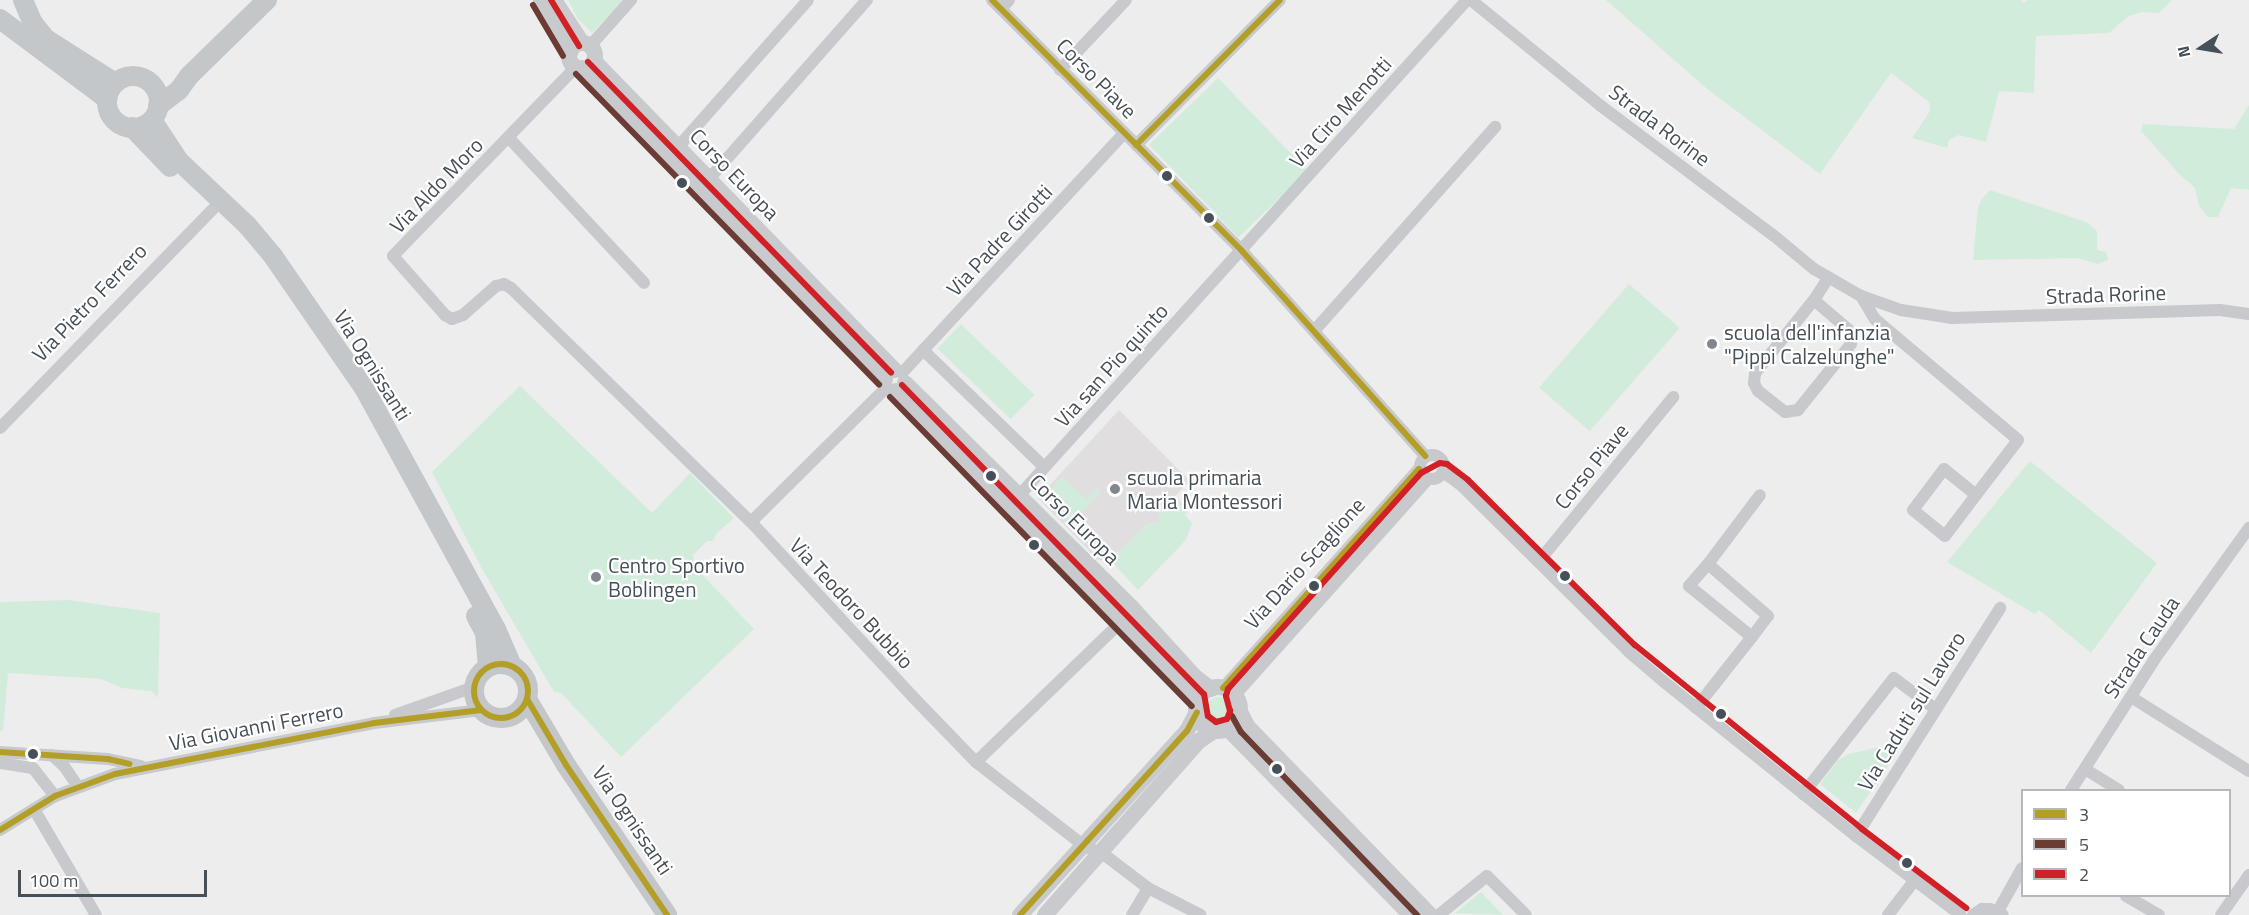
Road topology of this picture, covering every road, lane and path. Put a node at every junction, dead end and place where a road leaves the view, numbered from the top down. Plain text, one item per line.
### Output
1 (21, 0) edge
2 (267, 0) edge
3 (541, 0) edge
4 (554, 0) edge
5 (631, 0) edge
6 (808, 0) edge
7 (867, 0) edge
8 (1126, 0) edge
9 (1280, 0) edge
10 (1469, 0) edge
11 (1001, 3) edge
12 (0, 18) edge
13 (582, 56) junction
14 (1060, 70) junction
15 (189, 76) junction
16 (153, 86) junction
17 (111, 91) junction
18 (155, 113) junction
19 (1495, 127) dead end
20 (132, 128) junction
21 (1122, 132) junction
22 (509, 138) junction
23 (1136, 145) junction
24 (678, 147) junction
25 (709, 179) junction
26 (213, 209) junction
27 (1242, 251) junction
28 (1829, 277) junction
29 (644, 283) dead end
30 (500, 285) joint
31 (1862, 296) junction
32 (1814, 300) junction
33 (2249, 314) edge
34 (1314, 331) junction
35 (923, 350) junction
36 (895, 381) junction
37 (1673, 397) dead end
38 (0, 428) edge
39 (1425, 456) junction
40 (1044, 467) junction
41 (1419, 469) junction
42 (1443, 472) junction
43 (1428, 479) junction
44 (1760, 495) dead end
45 (1976, 495) junction
46 (1014, 500) junction
47 (751, 522) junction
48 (2249, 528) edge
49 (1539, 561) junction
50 (1708, 564) junction
51 (2000, 608) dead end
52 (1121, 622) junction
53 (1752, 637) junction
54 (512, 666) junction
55 (488, 667) junction
56 (474, 687) junction
57 (1223, 691) junction
58 (2131, 697) junction
59 (521, 706) junction
60 (1197, 706) junction
61 (1696, 708) junction
62 (1934, 708) junction
63 (481, 710) junction
64 (1240, 712) junction
65 (374, 723) junction
66 (1221, 730) junction
67 (0, 752) edge
68 (52, 755) junction
69 (976, 762) junction
70 (0, 763) edge
71 (145, 767) junction
72 (2085, 769) junction
73 (2249, 771) edge
74 (78, 787) junction
75 (2072, 789) edge
76 (2117, 789) edge
77 (1803, 794) junction
78 (55, 796) junction
79 (34, 809) junction
80 (0, 830) edge
81 (1856, 836) junction
82 (1083, 845) junction
83 (1099, 853) junction
84 (2021, 870) edge
85 (2249, 875) edge
86 (1914, 881) junction
87 (1148, 888) junction
88 (2128, 897) edge
89 (665, 911) edge
90 (2001, 913) edge
91 (1435, 914) edge
92 (96, 915) edge
93 (1020, 915) edge
94 (1045, 915) edge
95 (1132, 915) edge
96 (1202, 915) edge
97 (1411, 915) edge
98 (1526, 915) edge
99 (1888, 915) edge
100 (1961, 915) edge
101 (1973, 915) edge
102 (2158, 915) edge
103 (2221, 915) edge

1 - 12 main road
1 - 17 main road
2 - 15 main road
3 - 13 main road, Corso Europa
4 - 13 main road, Corso Europa
5 - 13 street, Via Aldo Moro
6 - 24 street
7 - 25 street
8 - 14 street
9 - 23 street
10 - 27 street, Via Ciro Menotti
10 - 28 street, Strada Rorine
11 - 14 street, Corso Piave
12 - 17 main road
13 - 22 street, Via Aldo Moro
13 - 24 main road, Corso Europa
13 - 36 main road, Corso Europa
14 - 21 street, Corso Piave
15 - 16 main road
15 - 18 main road
16 - 17 main road
16 - 18 main road
17 - 20 main road
18 - 20 main road
18 - 54 main road, Via Ognissanti
19 - 34 street
20 - 26 main road, Via Ognissanti
21 - 23 street, Corso Piave
21 - 35 street, Via Padre Girotti
22 - 29 street, Via Aldo Moro
22 - 30 street, Via Aldo Moro
23 - 27 street, Corso Piave
24 - 25 main road, Corso Europa
25 - 36 main road, Corso Europa
26 - 38 street, Via Pietro Ferrero
26 - 55 main road, Via Ognissanti
27 - 34 street, Corso Piave
27 - 40 street, Via san Pio quinto
28 - 31 street, Strada Rorine
28 - 32 street
30 - 47 street, Via Teodoro Bubbio
31 - 33 street, Strada Rorine
31 - 45 street
32 - 32 street
34 - 39 street, Corso Piave
35 - 36 street, Via Padre Girotti
35 - 40 street
36 - 46 main road, Corso Europa
36 - 47 street, Via Padre Girotti
37 - 49 street, Corso Piave
39 - 41 street
39 - 42 street, Corso Piave
40 - 46 street, Via san Pio quinto
41 - 43 street
41 - 57 street, Via Dario Scaglione
42 - 43 street
42 - 49 street, Corso Piave
43 - 57 street, Via Dario Scaglione
44 - 50 street
45 - 45 street
46 - 52 main road, Corso Europa
46 - 57 main road, Corso Europa
47 - 69 street, Via Teodoro Bubbio
48 - 58 street, Strada Cauda
49 - 61 street, Corso Piave
50 - 53 street
50 - 53 street
51 - 62 street, Via Caduti sul Lavoro
52 - 60 main road, Corso Europa
52 - 69 street
53 - 61 street
54 - 55 main road
54 - 59 main road
55 - 56 main road
56 - 63 main road
56 - 65 street, Via Giovanni Ferrero
57 - 60 main road
57 - 64 main road
58 - 72 street, Strada Cauda
58 - 73 street
59 - 63 main road
59 - 89 main road, Via Ognissanti
60 - 66 main road
60 - 82 main road
61 - 77 street, Corso Piave
62 - 77 street
62 - 81 street, Via Caduti sul Lavoro
63 - 65 street, Via Giovanni Ferrero
64 - 66 main road
64 - 91 main road
65 - 71 street, Via Giovanni Ferrero
66 - 83 main road
66 - 97 main road
67 - 68 street, Via Giovanni Ferrero
68 - 71 street, Via Giovanni Ferrero
68 - 74 street
69 - 82 street, Via Teodoro Bubbio
70 - 78 street
71 - 74 street, Via Giovanni Ferrero
72 - 75 street, Strada Cauda
72 - 76 street
74 - 78 street, Via Giovanni Ferrero
77 - 81 street, Corso Piave
78 - 79 street, Via Giovanni Ferrero
79 - 80 street, Via Giovanni Ferrero
79 - 92 street
81 - 86 street, Corso Piave
82 - 83 street, Via Teodoro Bubbio
82 - 93 main road
83 - 87 street, Via Teodoro Bubbio
83 - 94 main road
84 - 90 street
85 - 103 street
86 - 99 street
86 - 100 street, Corso Piave
87 - 95 street
87 - 96 street, Via Teodoro Bubbio
88 - 102 street
90 - 101 street
91 - 98 street

